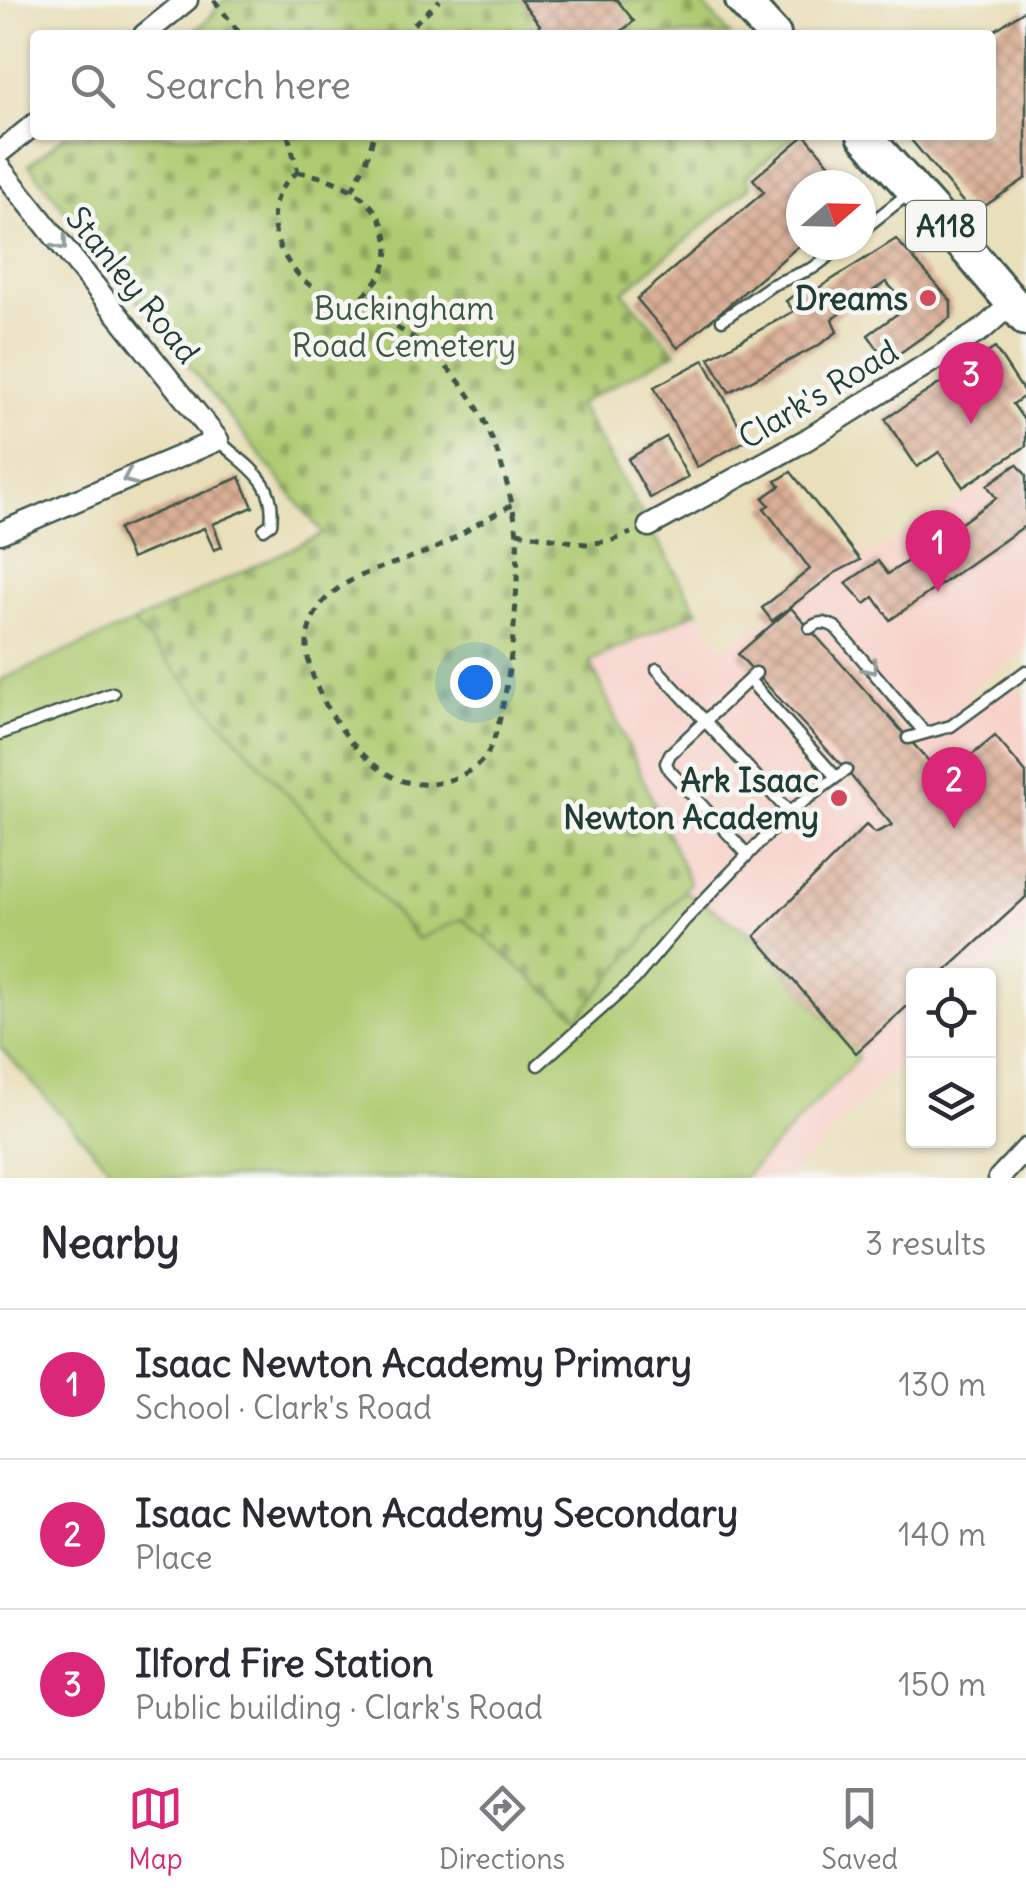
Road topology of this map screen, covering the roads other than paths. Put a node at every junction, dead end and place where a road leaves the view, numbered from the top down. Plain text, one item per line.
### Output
1 (187, 0) edge
2 (742, 0) edge
3 (150, 30) edge
4 (769, 30) edge
5 (30, 128) edge
6 (868, 140) edge
7 (0, 152) edge
8 (0, 168) edge
9 (913, 190) junction
10 (876, 220) edge
11 (824, 260) edge
12 (1019, 311) edge
13 (722, 320) dead end
14 (218, 440) junction
15 (649, 526) road end
16 (264, 530) dead end
17 (0, 533) edge
18 (810, 628) dead end
19 (657, 669) dead end
20 (1026, 671) edge
21 (113, 693) dead end
22 (704, 722) junction
23 (924, 732) junction
24 (0, 734) edge
25 (908, 738) dead end
26 (789, 812) junction
27 (748, 854) junction
28 (538, 1065) dead end
29 (1026, 1148) edge
30 (999, 1178) edge

1 - 3 street
2 - 4 main road
5 - 7 street
6 - 9 main road, A118
8 -> 14 street, Stanley Road
9 - 10 lane
9 - 12 main road, A118
11 - 13 lane
12 - 15 street, Clark's Road
14 - 16 lane
14 -> 17 street
18 -> 23 lane
19 - 22 lane
20 - 23 lane
21 - 24 lane
22 - 26 lane
22 - 26 lane
22 - 27 lane
23 - 25 lane
26 - 27 lane
27 - 28 lane
29 - 30 street

